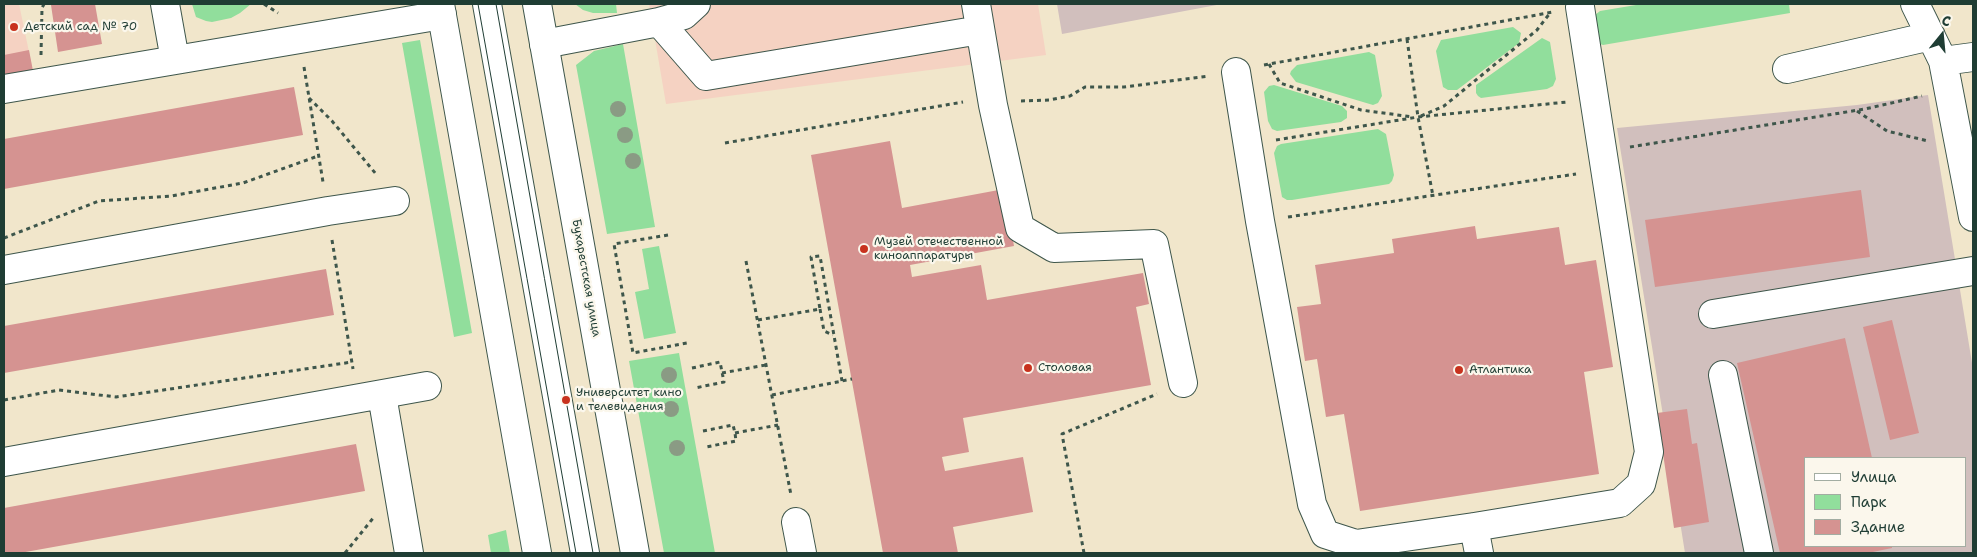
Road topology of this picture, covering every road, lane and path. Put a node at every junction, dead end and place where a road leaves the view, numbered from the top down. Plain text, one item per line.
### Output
1 (165, 4) edge
2 (487, 4) edge
3 (537, 4) edge
4 (696, 4) edge
5 (976, 4) edge
6 (1915, 4) edge
7 (43, 5) edge
8 (1580, 7) joint
9 (441, 9) edge
10 (1551, 12) junction
11 (659, 22) junction
12 (980, 30) junction
13 (1931, 36) junction
14 (1407, 39) junction
15 (544, 44) junction
16 (1973, 57) edge
17 (175, 60) junction
18 (1943, 61) junction
19 (1269, 64) junction
20 (1787, 69) dead end
21 (1236, 72) junction
22 (41, 83) junction
23 (4, 89) edge
24 (1949, 89) junction
25 (992, 97) junction
26 (309, 98) dead end
27 (1599, 98) junction
28 (1856, 111) junction
29 (1418, 117) junction
30 (725, 143) dead end
31 (1248, 144) junction
32 (1962, 151) junction
33 (318, 156) dead end
34 (1604, 161) junction
35 (1971, 189) edge
36 (1433, 196) junction
37 (395, 201) joint
38 (1973, 217) edge
39 (1260, 221) junction
40 (668, 235) dead end
41 (4, 238) edge
42 (746, 261) dead end
43 (4, 270) edge
44 (1973, 271) edge
45 (820, 309) junction
46 (1712, 314) dead end
47 (758, 320) junction
48 (833, 335) junction
49 (687, 343) dead end
50 (352, 362) dead end
51 (766, 365) junction
52 (692, 368) dead end
53 (722, 373) junction
54 (1723, 375) dead end
55 (852, 379) dead end
56 (842, 381) junction
57 (1183, 383) joint
58 (427, 386) dead end
59 (695, 388) dead end
60 (772, 395) junction
61 (382, 396) junction
62 (4, 400) edge
63 (778, 425) junction
64 (702, 431) dead end
65 (735, 433) junction
66 (706, 447) dead end
67 (4, 462) edge
68 (796, 522) joint
69 (1476, 540) edge
70 (410, 553) edge
71 (537, 553) edge
72 (585, 553) edge
73 (636, 553) edge
74 (802, 553) edge
75 (1084, 553) edge
76 (1759, 553) edge

1 - 17 main road
2 - 72 main road
3 - 15 main road, Бухарестская улица
4 - 11 main road
5 - 12 main road
6 - 13 main road
7 - 22 path
8 - 10 path
8 - 27 main road
9 - 17 main road
9 - 71 main road
10 - 14 path
10 - 29 path
11 - 12 main road
11 - 15 main road
12 - 25 main road
13 - 18 main road
13 - 20 main road
14 - 19 path
14 - 29 path
15 - 73 main road, Бухарестская улица
16 - 18 main road
17 - 22 main road
18 - 24 main road
19 - 21 path
19 - 29 path
21 - 25 path
21 - 31 main road
22 - 23 main road
24 - 28 path
24 - 32 main road
25 - 30 path
25 - 57 main road
26 - 37 path
27 - 29 path
27 - 34 main road
28 - 32 path
28 - 34 path
29 - 31 path
29 - 36 path
31 - 39 main road
32 - 35 main road
33 - 41 path
34 - 36 path
34 - 69 main road
35 - 38 main road
36 - 39 path
37 - 43 main road
39 - 69 main road
40 - 49 path
42 - 47 path
44 - 46 main road
45 - 47 path
45 - 48 path
45 - 48 path
47 - 51 path
48 - 56 path
50 - 62 path
51 - 53 path
51 - 60 path
52 - 53 path
53 - 59 path
54 - 76 main road
55 - 56 path
56 - 60 path
57 - 75 path
58 - 61 main road
60 - 63 path
61 - 67 main road
61 - 70 main road
63 - 65 path
63 - 68 path
64 - 65 path
65 - 66 path
68 - 74 main road

